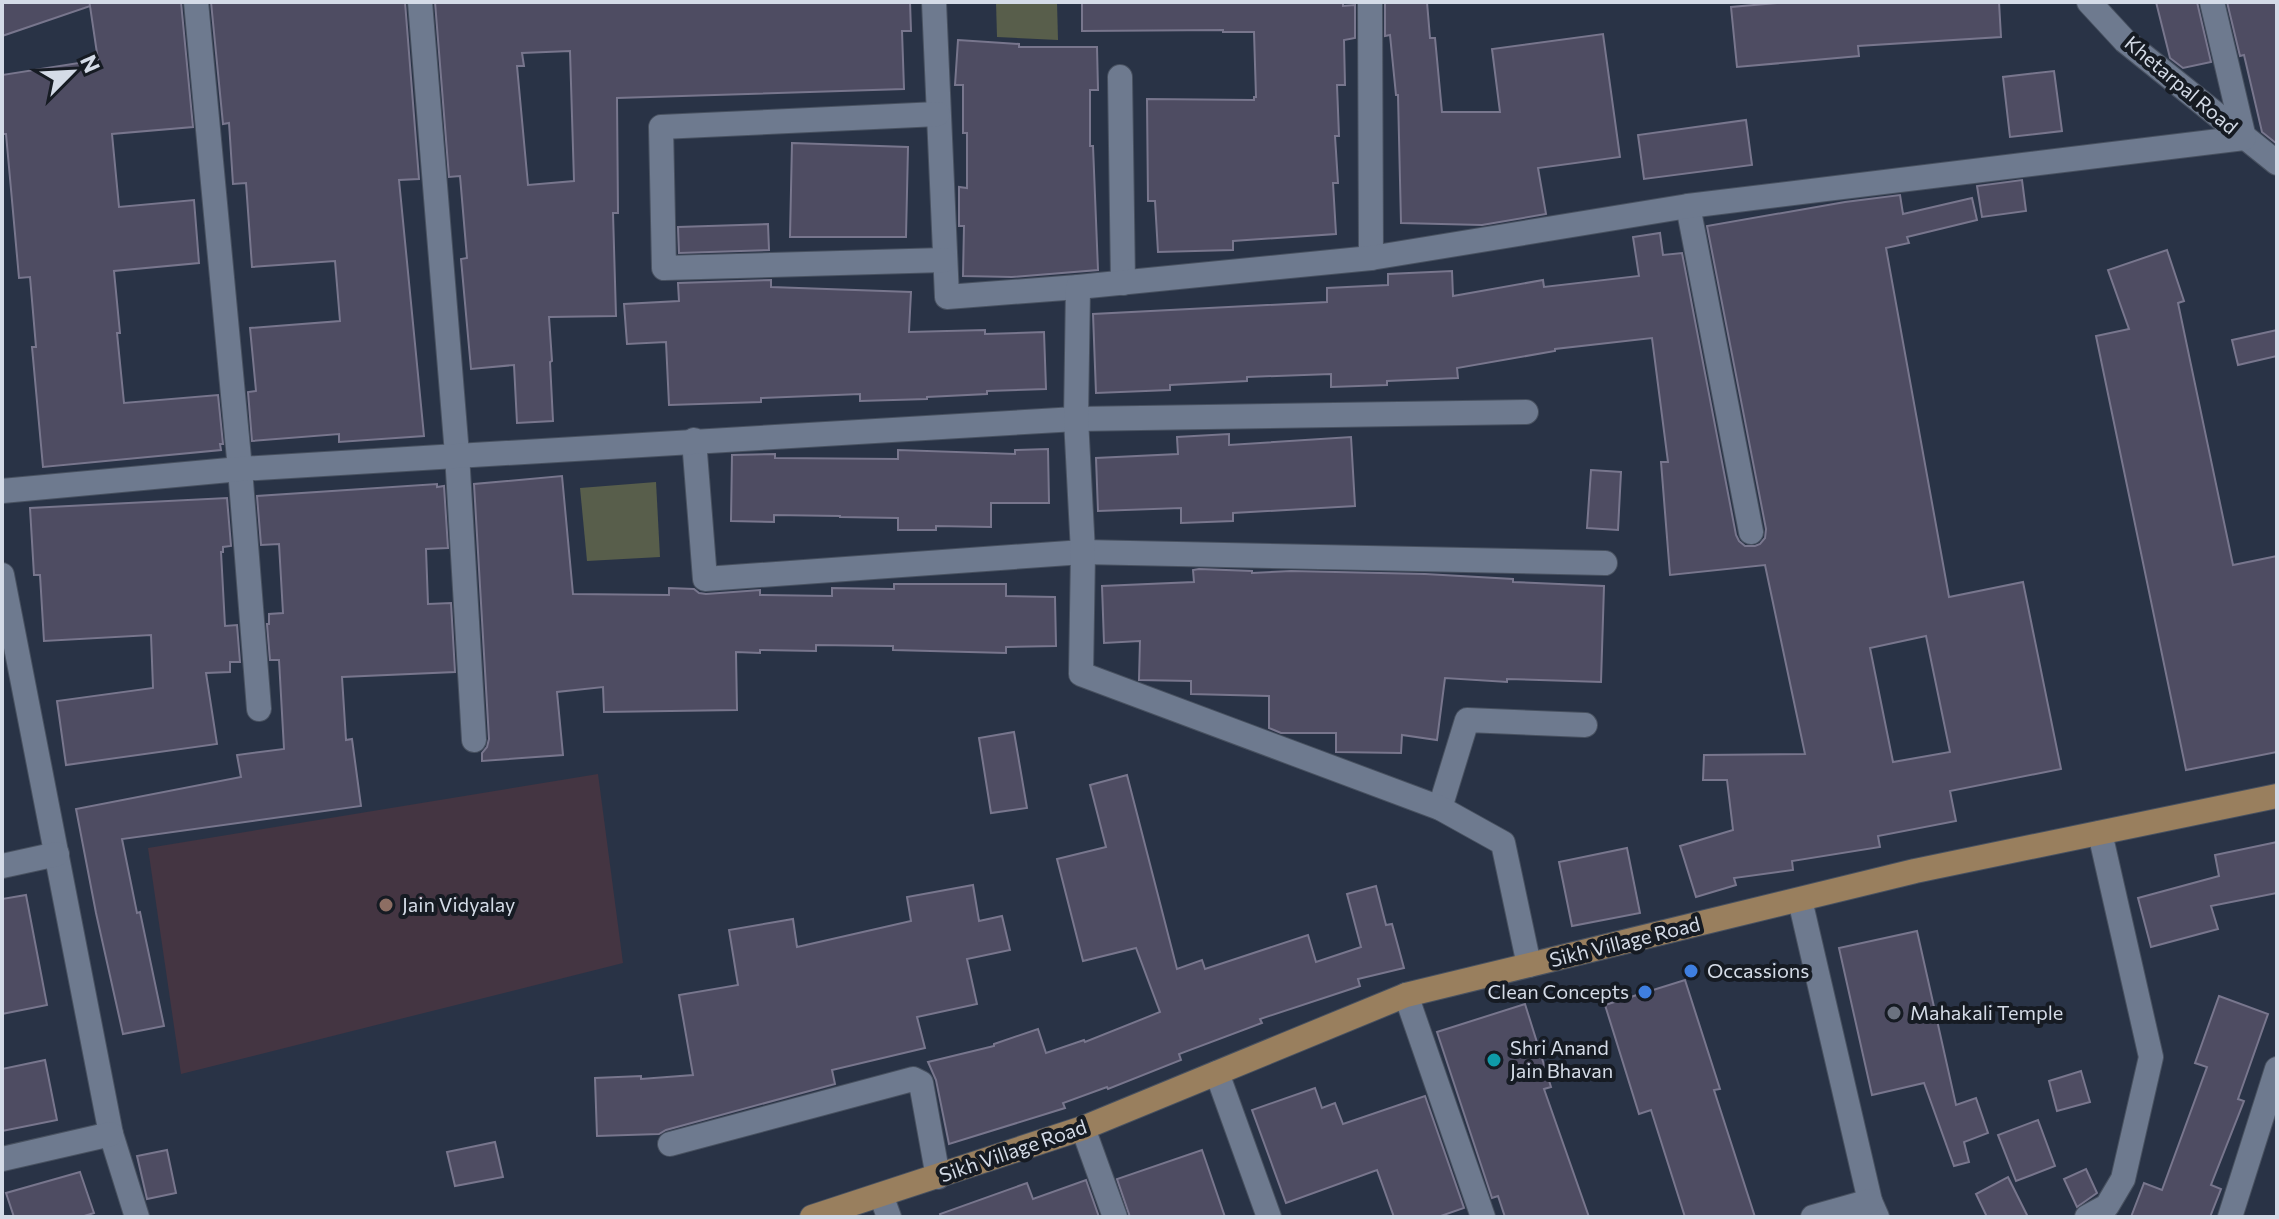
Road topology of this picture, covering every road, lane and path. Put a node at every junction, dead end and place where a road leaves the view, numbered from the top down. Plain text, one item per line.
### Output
1 (196, 2) edge
2 (420, 2) edge
3 (934, 2) edge
4 (1370, 2) edge
5 (2089, 2) edge
6 (2212, 2) edge
7 (1120, 77) dead end
8 (938, 114) junction
9 (2244, 138) junction
10 (2277, 163) edge
11 (1688, 206) junction
12 (1371, 258) junction
13 (944, 260) junction
14 (1123, 283) junction
15 (1078, 287) junction
16 (1526, 412) dead end
17 (1076, 419) junction
18 (694, 440) junction
19 (457, 454) junction
20 (240, 469) junction
21 (2, 491) edge
22 (1751, 532) dead end
23 (1083, 552) junction
24 (1605, 563) dead end
25 (2, 575) edge
26 (259, 709) dead end
27 (1585, 725) dead end
28 (474, 740) dead end
29 (2277, 796) edge
30 (1440, 808) junction
31 (2100, 833) junction
32 (57, 854) junction
33 (2, 866) edge
34 (1800, 900) junction
35 (1529, 965) junction
36 (1406, 995) junction
37 (2277, 1069) edge
38 (1217, 1073) junction
39 (1083, 1128) junction
40 (111, 1134) junction
41 (670, 1144) dead end
42 (2, 1159) edge
43 (938, 1177) junction
44 (885, 1206) edge
45 (1874, 1209) edge
46 (137, 1217) edge
47 (812, 1217) edge
48 (1115, 1217) edge
49 (1269, 1217) edge
50 (1483, 1217) edge
51 (1813, 1217) edge
52 (2087, 1217) edge
53 (2230, 1217) edge

1 - 20 street
2 - 19 street
3 - 8 street
4 - 12 street
5 - 9 street, Khetarpal Road
6 - 9 street
7 - 14 street
8 - 13 street
8 - 13 street
9 - 10 street, Khetarpal Road
9 - 11 street
11 - 12 street
11 - 22 street
12 - 14 street
13 - 15 street
14 - 15 street
15 - 17 street
16 - 17 street
17 - 18 street
17 - 23 street
18 - 19 street
18 - 23 street
19 - 20 street
19 - 28 street
20 - 21 street
20 - 26 street
23 - 24 street
23 - 30 street
25 - 32 street
27 - 30 street
29 - 31 main road, Sikh Village Road
30 - 35 street
31 - 34 main road, Sikh Village Road
31 - 52 street
32 - 33 street
32 - 40 street
34 - 35 main road, Sikh Village Road
34 - 45 street
35 - 36 main road, Sikh Village Road
36 - 38 main road, Sikh Village Road
36 - 50 street
37 - 53 street
38 - 39 main road, Sikh Village Road
38 - 49 street
39 - 43 main road, Sikh Village Road
39 - 48 street
40 - 42 street
40 - 46 street
41 - 43 street
43 - 44 main road, Sikh Village Road
44 - 47 main road, Sikh Village Road
45 - 51 street

